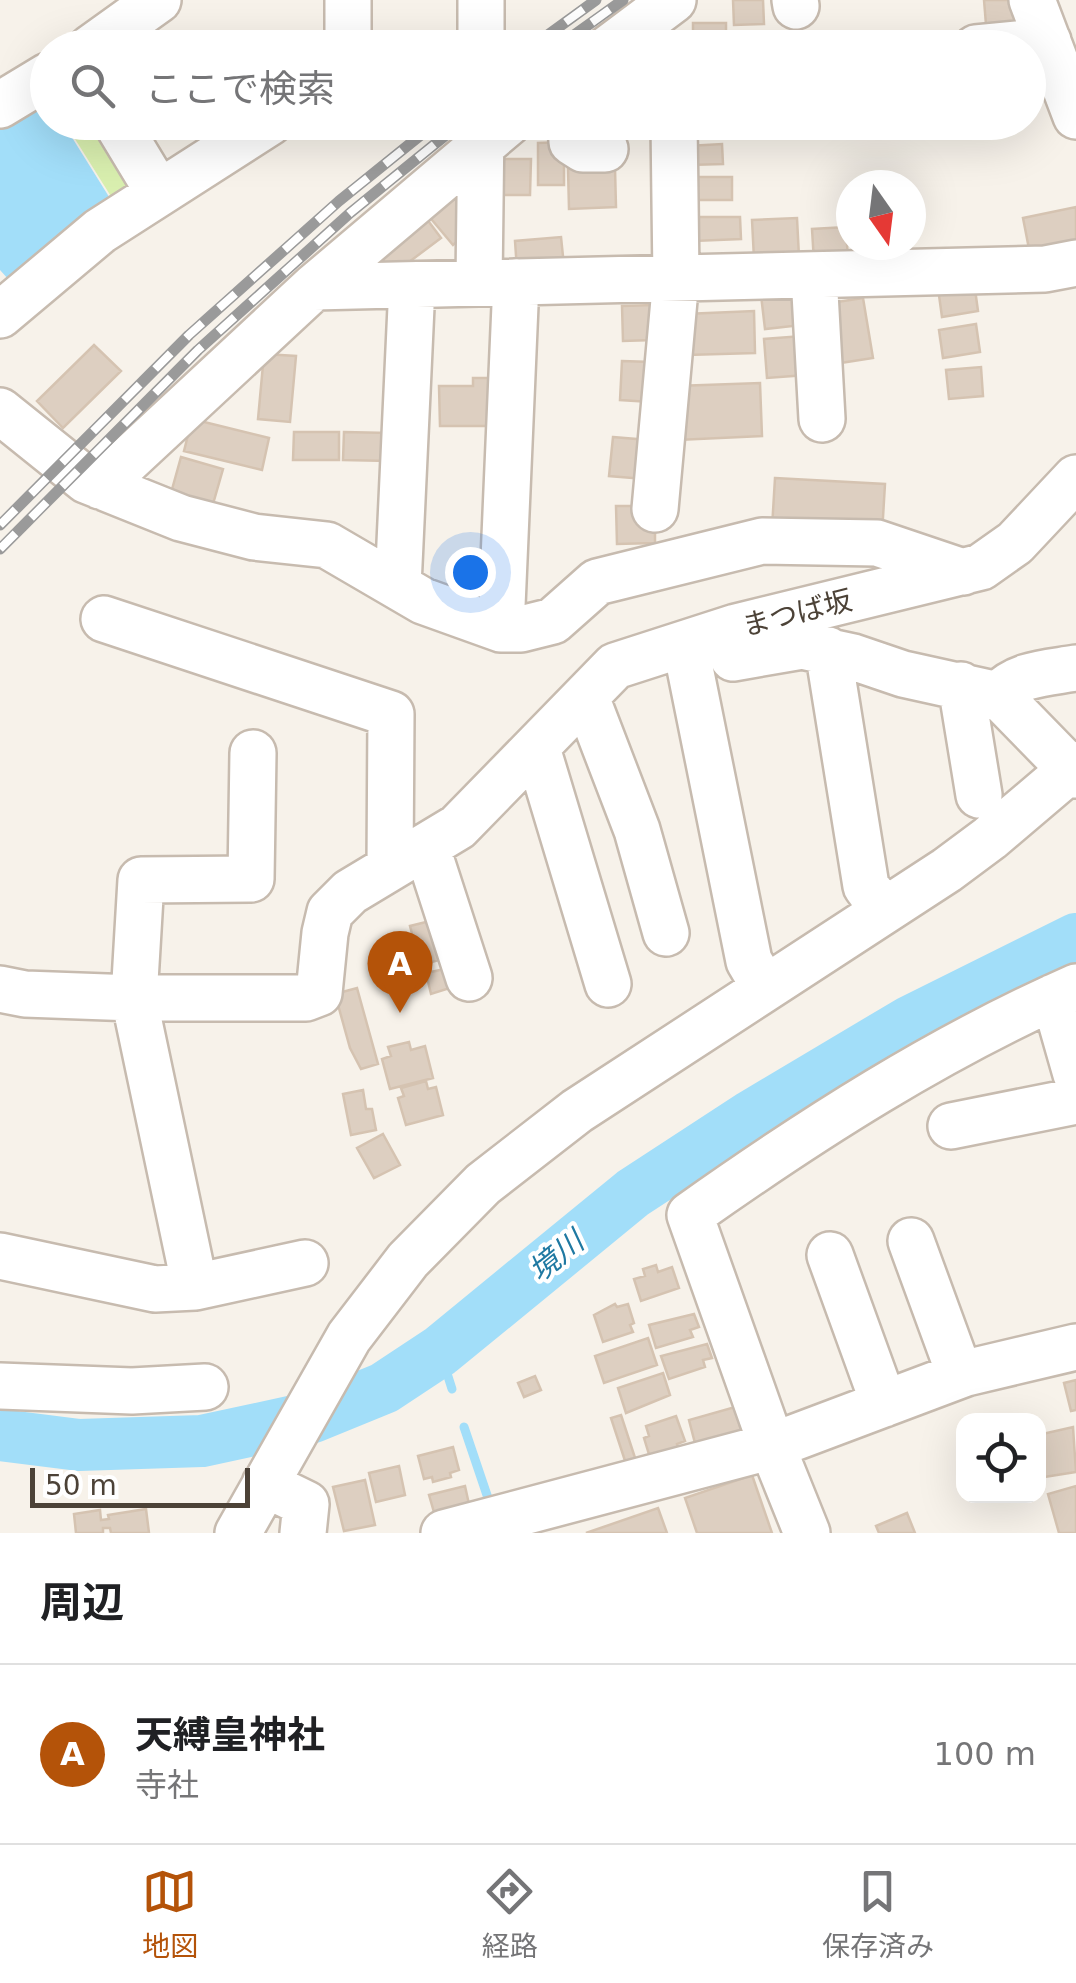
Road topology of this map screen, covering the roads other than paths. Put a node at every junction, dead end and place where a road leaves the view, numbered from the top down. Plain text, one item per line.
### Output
1 (158, 0) edge
2 (348, 0) edge
3 (482, 0) edge
4 (661, 15) edge
5 (1049, 16) edge
6 (117, 30) edge
7 (348, 30) edge
8 (481, 30) edge
9 (638, 30) edge
10 (1017, 30) edge
11 (30, 87) edge
12 (0, 105) edge
13 (1075, 113) edge
14 (127, 140) edge
15 (242, 140) edge
16 (478, 140) edge
17 (491, 140) edge
18 (674, 140) edge
19 (159, 193) junction
20 (1076, 263) edge
21 (814, 275) junction
22 (676, 278) junction
23 (498, 282) junction
24 (412, 284) junction
25 (314, 287) junction
26 (0, 315) edge
27 (0, 411) edge
28 (822, 419) dead end
29 (1076, 478) edge
30 (100, 486) junction
31 (655, 509) dead end
32 (963, 572) junction
33 (398, 586) junction
34 (104, 619) dead end
35 (501, 629) junction
36 (828, 650) junction
37 (690, 668) junction
38 (1076, 668) edge
39 (980, 690) junction
40 (586, 697) junction
41 (537, 748) junction
42 (253, 752) dead end
43 (1074, 770) edge
44 (979, 795) dead end
45 (408, 858) junction
46 (884, 911) junction
47 (666, 932) dead end
48 (469, 978) dead end
49 (608, 984) dead end
50 (765, 988) junction
51 (0, 989) edge
52 (134, 998) junction
53 (1067, 1001) edge
54 (1076, 1074) edge
55 (1076, 1101) edge
56 (951, 1126) dead end
57 (911, 1241) dead end
58 (830, 1255) dead end
59 (0, 1256) edge
60 (305, 1262) dead end
61 (195, 1287) junction
62 (1076, 1347) edge
63 (960, 1375) junction
64 (0, 1386) edge
65 (205, 1387) dead end
66 (884, 1404) junction
67 (772, 1446) junction
68 (266, 1482) junction
69 (479, 1525) edge
70 (238, 1533) edge
71 (303, 1533) edge
72 (807, 1533) edge

1 - 6 street
2 - 7 street
3 - 8 street
4 - 9 street
5 - 10 street
5 - 13 street
11 - 12 street
14 - 19 street
15 - 19 street
16 - 25 street
17 - 23 street
18 - 22 street
19 - 26 street
20 - 21 street
21 - 22 street
21 - 28 street
22 - 23 street
22 - 31 street
23 - 24 street
23 - 35 street
24 - 25 street
24 - 33 street
25 - 30 street
27 - 30 street
29 - 32 street, まつば坂
30 - 33 street
32 - 35 street
32 - 40 street, まつば坂
33 - 35 street
34 - 45 street
36 - 37 street
36 - 39 street
36 - 46 street
37 - 40 street
37 - 50 street
38 - 39 street
39 - 43 street
39 - 44 street
40 - 41 street, まつば坂
40 - 47 street
41 - 45 street, まつば坂
41 - 49 street
42 - 52 street
43 - 46 street
45 - 48 street
45 - 52 street, まつば坂
46 - 50 street
50 - 68 street
51 - 52 street
52 - 61 street
53 - 54 street
53 - 67 street
55 - 56 street
57 - 63 street
58 - 66 street
59 - 61 street
60 - 61 street
62 - 63 street
63 - 66 street
64 - 65 street
66 - 67 street
67 - 69 street
67 - 72 street
68 - 70 street
68 - 71 street

